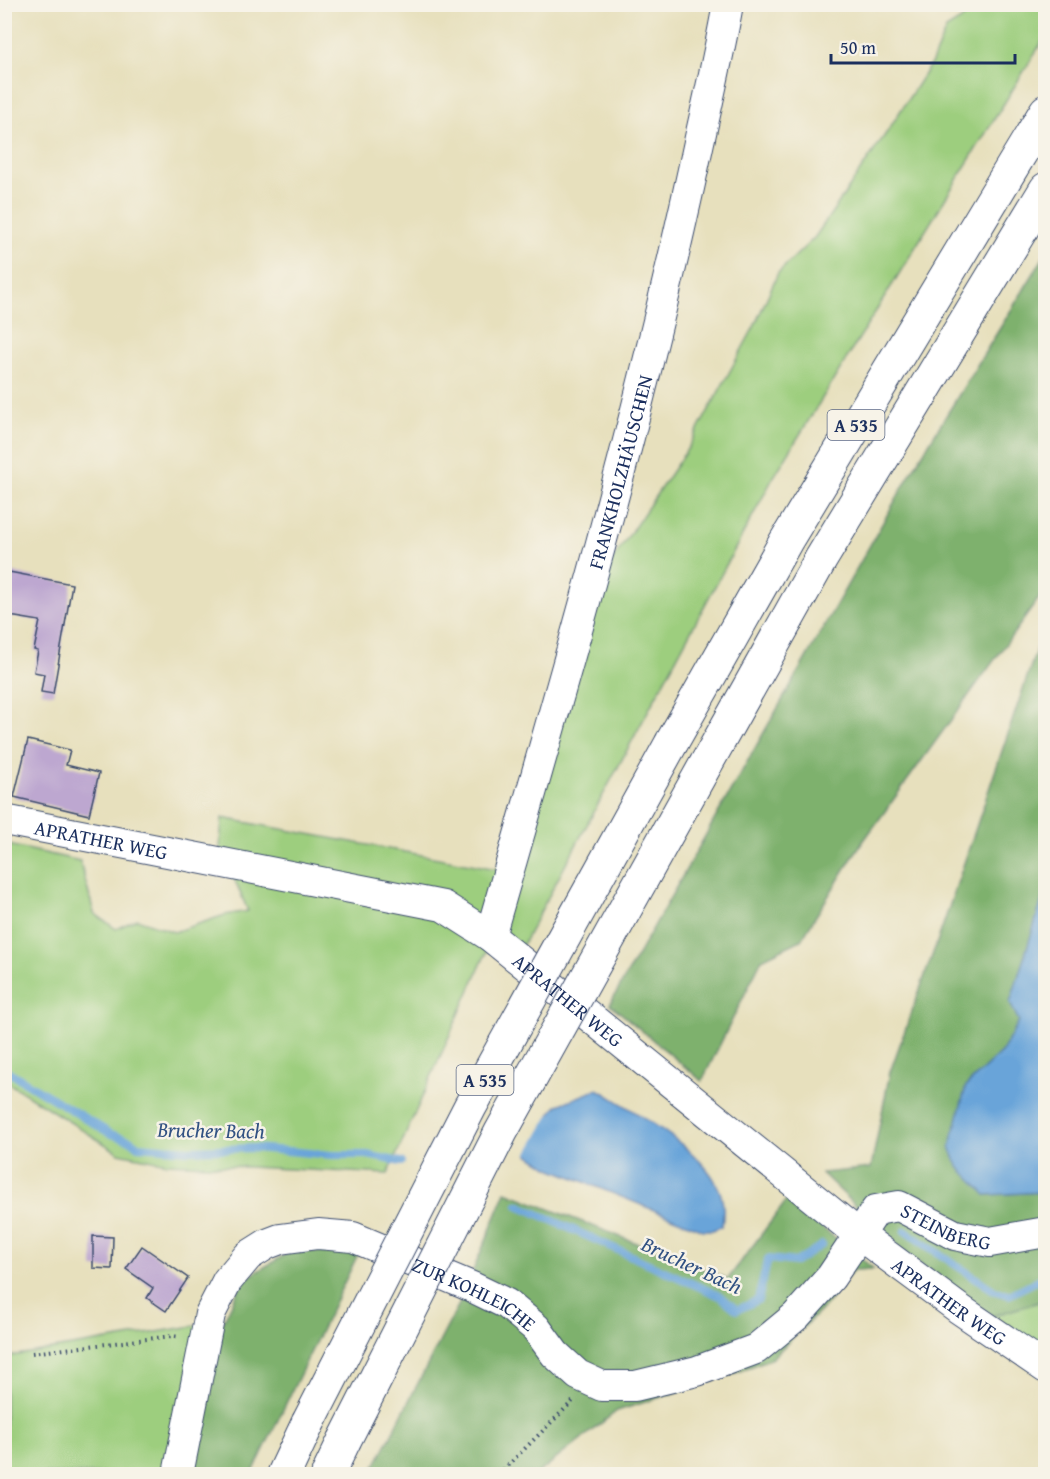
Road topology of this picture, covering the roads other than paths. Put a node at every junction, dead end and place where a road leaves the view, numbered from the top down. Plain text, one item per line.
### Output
1 (728, 4) edge
2 (1046, 111) edge
3 (1046, 189) edge
4 (4, 820) edge
5 (490, 936) junction
6 (1046, 1232) edge
7 (858, 1234) junction
8 (1046, 1368) edge
9 (178, 1474) edge
10 (284, 1474) edge
11 (328, 1474) edge

1 - 5 street, FRANKHOLZHÄUSCHEN
2 - 10 highway, A 535, bridge
3 - 11 highway, A 535, bridge
4 - 5 street, APRATHER WEG
5 - 7 street, APRATHER WEG
6 - 7 street, STEINBERG
7 - 8 street, APRATHER WEG
7 - 9 street, ZUR KOHLEICHE

